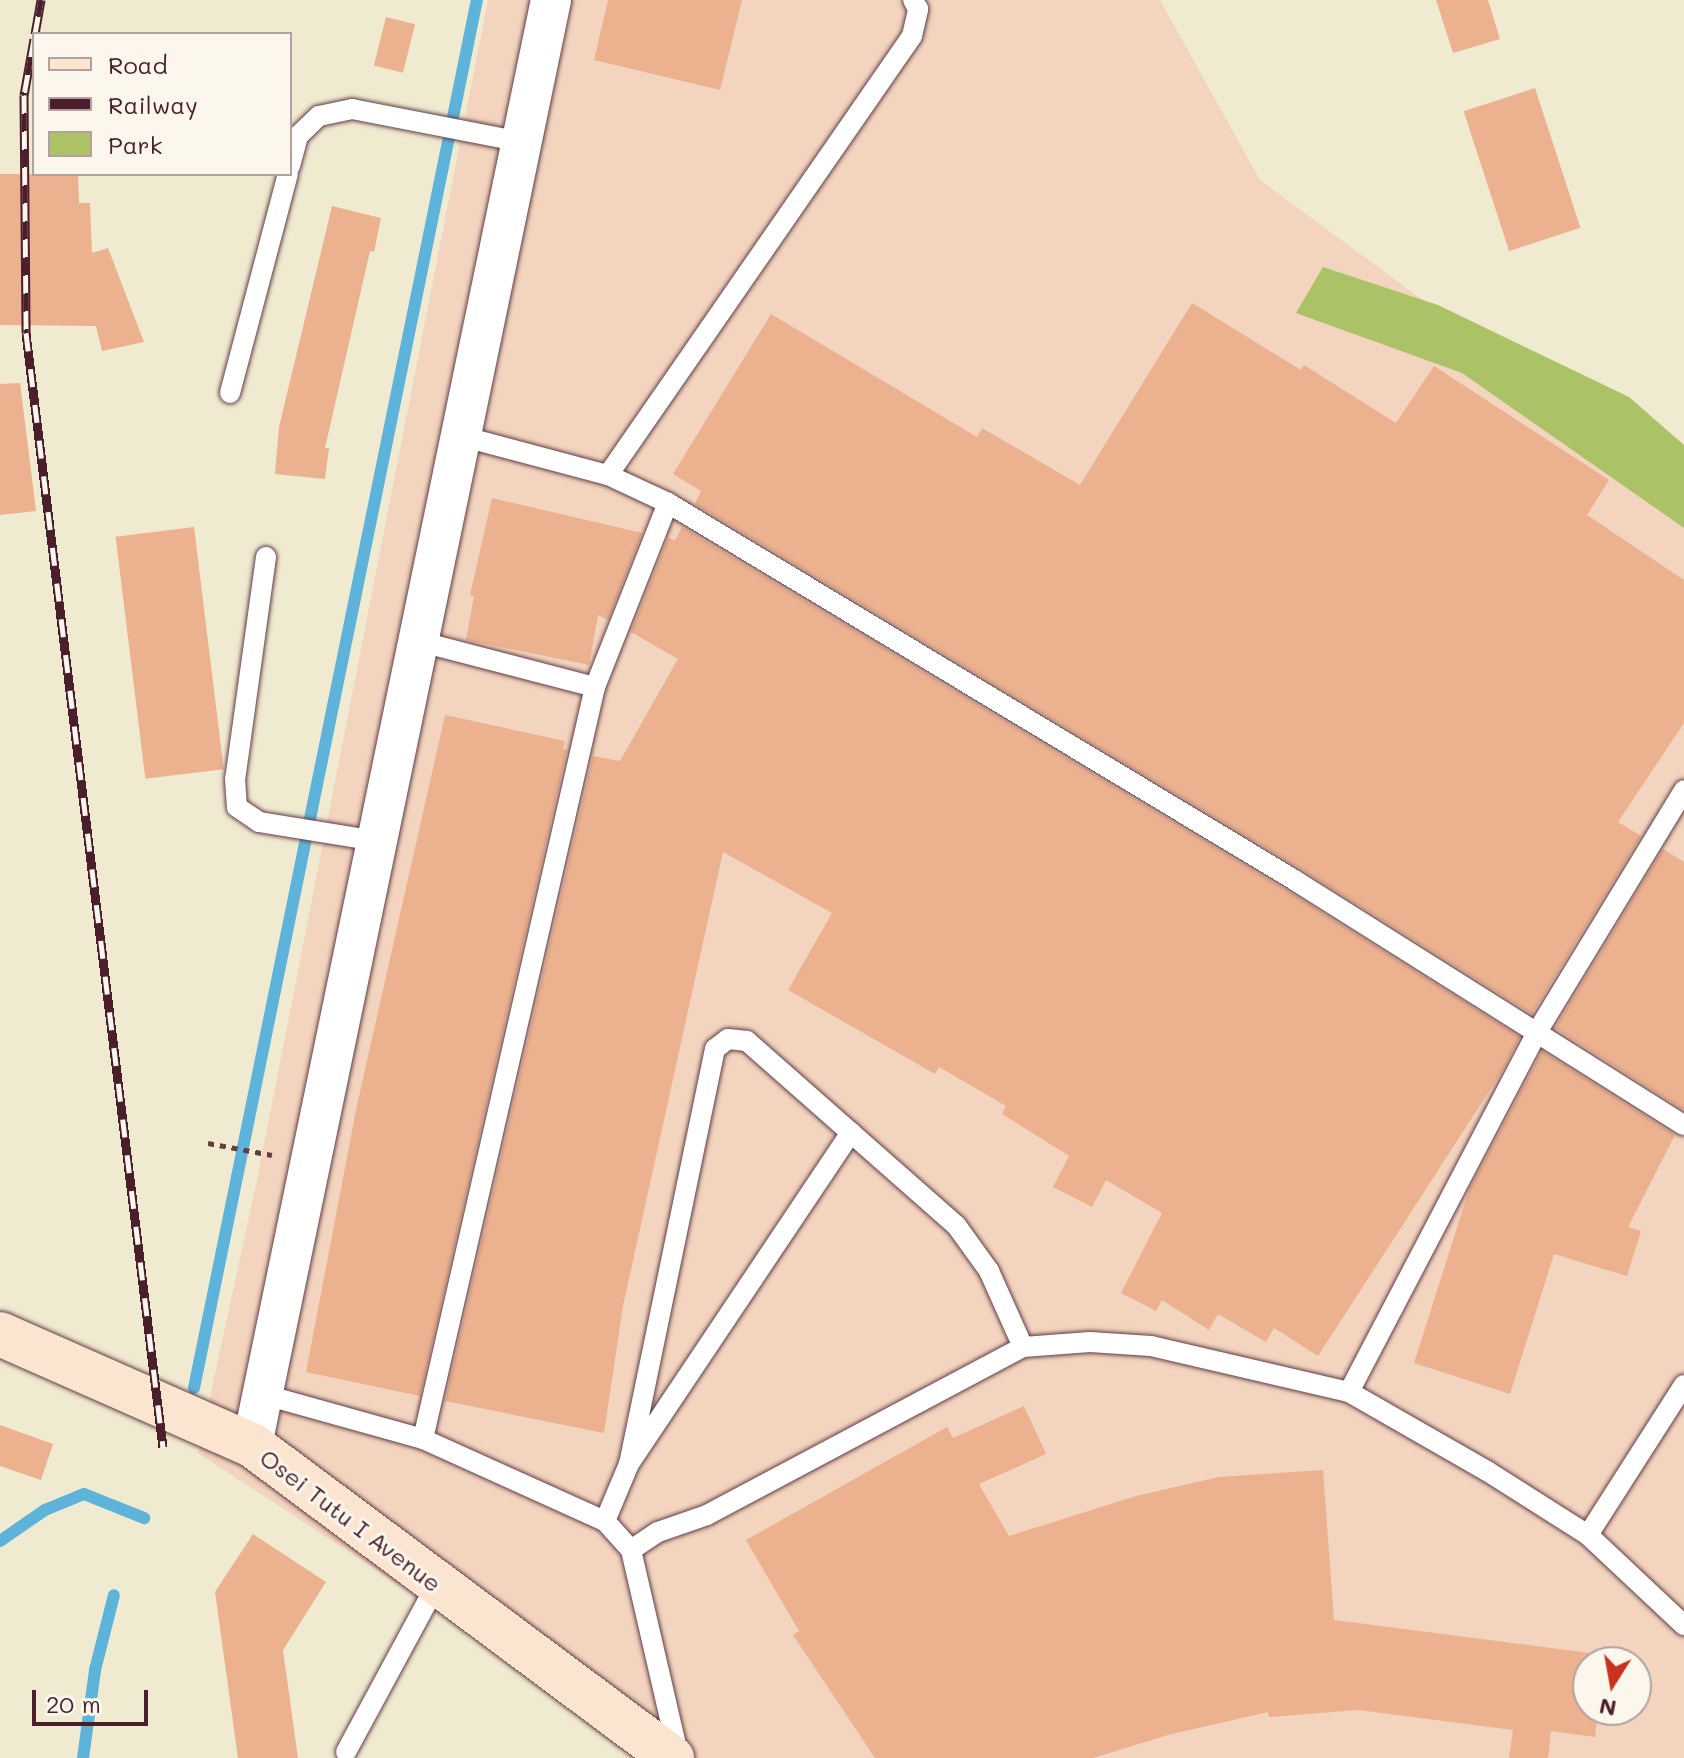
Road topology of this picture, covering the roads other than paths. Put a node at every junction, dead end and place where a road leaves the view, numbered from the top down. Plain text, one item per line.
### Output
1 (551, 0) edge
2 (913, 0) edge
3 (522, 142) junction
4 (292, 158) edge
5 (287, 176) edge
6 (230, 393) dead end
7 (461, 436) junction
8 (608, 475) junction
9 (668, 503) junction
10 (266, 557) dead end
11 (418, 641) junction
12 (595, 687) junction
13 (1684, 790) edge
14 (376, 841) junction
15 (1537, 1032) junction
16 (1684, 1125) edge
17 (851, 1133) junction
18 (0, 1334) edge
19 (1023, 1347) junction
20 (1684, 1385) edge
21 (1349, 1392) junction
22 (262, 1394) junction
23 (423, 1439) junction
24 (252, 1445) junction
25 (629, 1464) junction
26 (605, 1521) junction
27 (1588, 1535) junction
28 (631, 1550) junction
29 (437, 1584) junction
30 (1684, 1625) edge
31 (346, 1752) dead end
32 (672, 1758) edge
33 (679, 1758) edge

1 - 3 street
2 - 8 lane
3 - 4 lane
3 - 7 street
5 - 6 lane
7 - 8 lane
7 - 11 street
8 - 9 lane
9 - 12 lane
9 - 15 lane
10 - 14 lane
11 - 12 lane
11 - 14 street
12 - 23 lane
13 - 15 lane
14 - 22 street
15 - 16 lane
15 - 21 lane
17 - 19 lane
17 - 25 lane
17 - 25 lane
18 - 24 street, Osei Tutu I Avenue
19 - 21 lane
19 - 28 lane
20 - 27 lane
21 - 27 lane
22 - 23 lane
22 - 24 street
23 - 26 lane
24 - 29 street, Osei Tutu I Avenue
25 - 26 lane
26 - 28 lane
27 - 30 lane
28 - 33 lane
29 - 31 lane
29 - 32 street, Osei Tutu I Avenue

